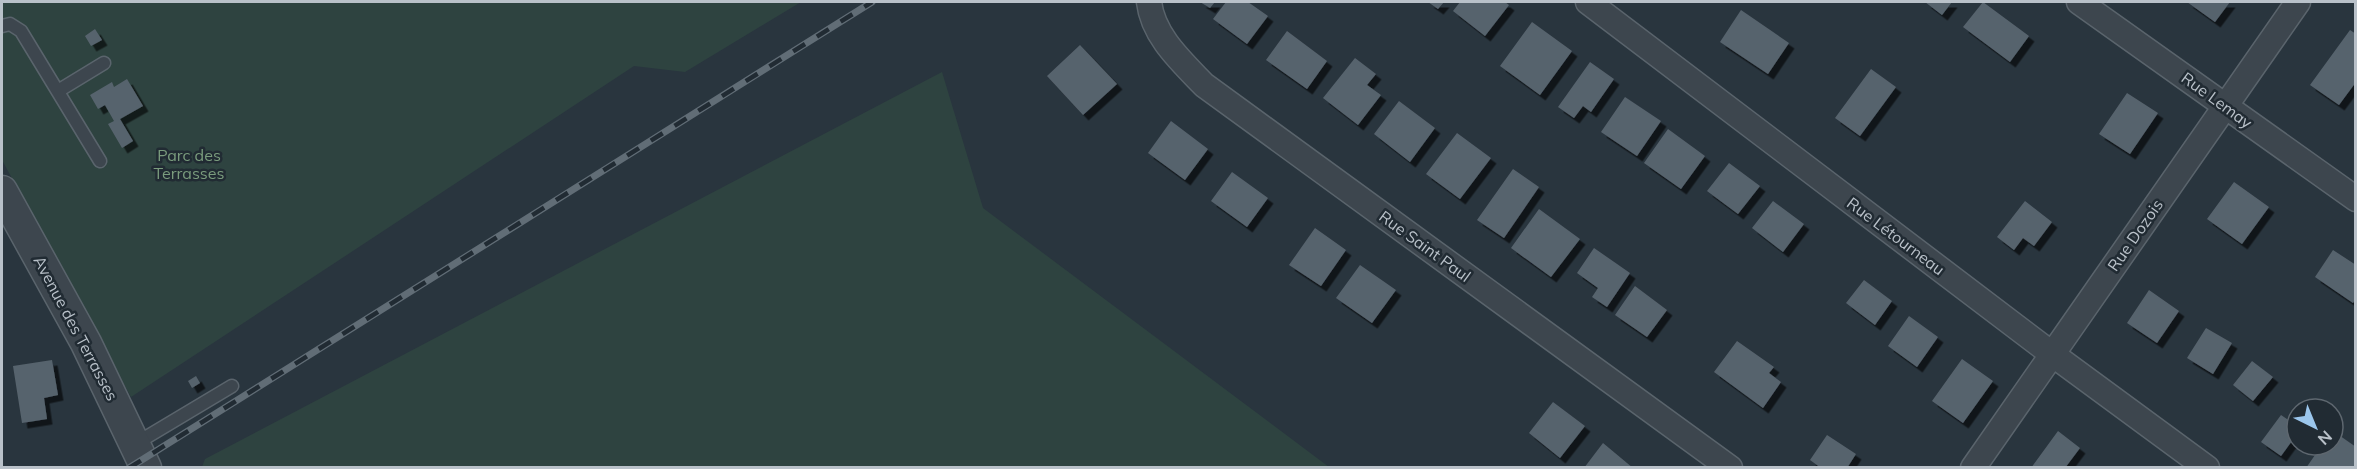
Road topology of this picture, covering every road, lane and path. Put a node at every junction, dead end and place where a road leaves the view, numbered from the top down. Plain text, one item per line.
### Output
1 (1149, 2) edge
2 (1588, 2) edge
3 (2079, 2) edge
4 (2298, 2) edge
5 (2, 26) edge
6 (104, 63) dead end
7 (58, 91) junction
8 (2225, 106) junction
9 (100, 161) dead end
10 (2, 191) edge
11 (2355, 199) edge
12 (2052, 354) junction
13 (232, 386) dead end
14 (141, 456) edge
15 (1730, 468) edge
16 (1973, 468) edge
17 (2207, 468) edge

1 - 15 street, Rue Saint Paul
2 - 12 street, Rue Létourneau
3 - 8 street, Rue Lemay
4 - 8 street, Rue Dozois
5 - 7 lane
6 - 7 lane
7 - 9 lane
8 - 11 street, Rue Lemay
8 - 12 street, Rue Dozois
10 - 14 street, Avenue des Terrasses
12 - 16 street, Rue Dozois
12 - 17 street, Rue Létourneau
13 - 14 lane

